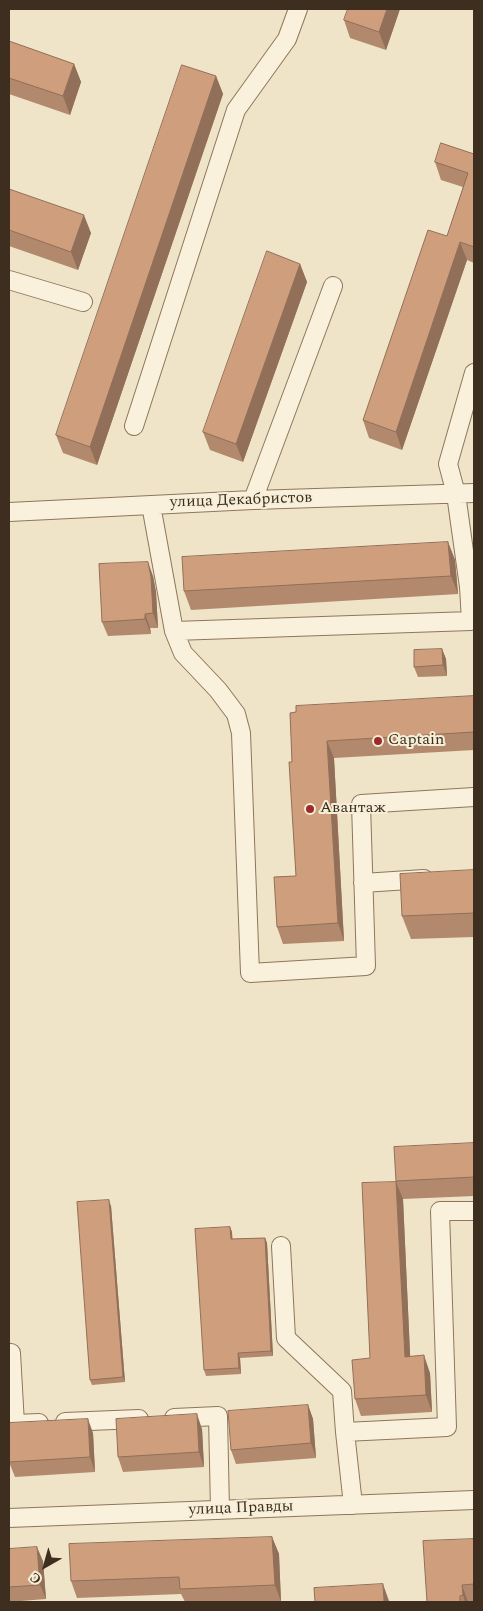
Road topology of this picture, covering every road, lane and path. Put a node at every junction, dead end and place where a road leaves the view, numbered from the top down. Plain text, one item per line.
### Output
1 (298, 9) edge
2 (9, 280) edge
3 (333, 286) dead end
4 (83, 302) dead end
5 (474, 373) edge
6 (134, 426) dead end
7 (474, 493) edge
8 (456, 494) junction
9 (253, 500) junction
10 (151, 505) junction
11 (9, 512) edge
12 (472, 587) edge
13 (174, 632) junction
14 (474, 797) edge
15 (437, 878) edge
16 (363, 883) junction
17 (474, 1210) edge
18 (282, 1246) dead end
19 (11, 1352) dead end
20 (345, 1432) junction
21 (474, 1500) edge
22 (353, 1504) junction
23 (220, 1510) junction
24 (9, 1518) edge

1 - 6 street
2 - 4 street
3 - 9 street
5 - 8 street
7 - 8 street, улица Декабристов
8 - 9 street, улица Декабристов
8 - 12 street
9 - 10 street, улица Декабристов
10 - 11 street, улица Декабристов
10 - 13 street
12 - 13 street
13 - 16 street
14 - 16 street
15 - 16 street
17 - 20 street
18 - 20 street
19 - 23 street
20 - 22 street
21 - 22 street, улица Правды
22 - 23 street, улица Правды
23 - 24 street, улица Правды

